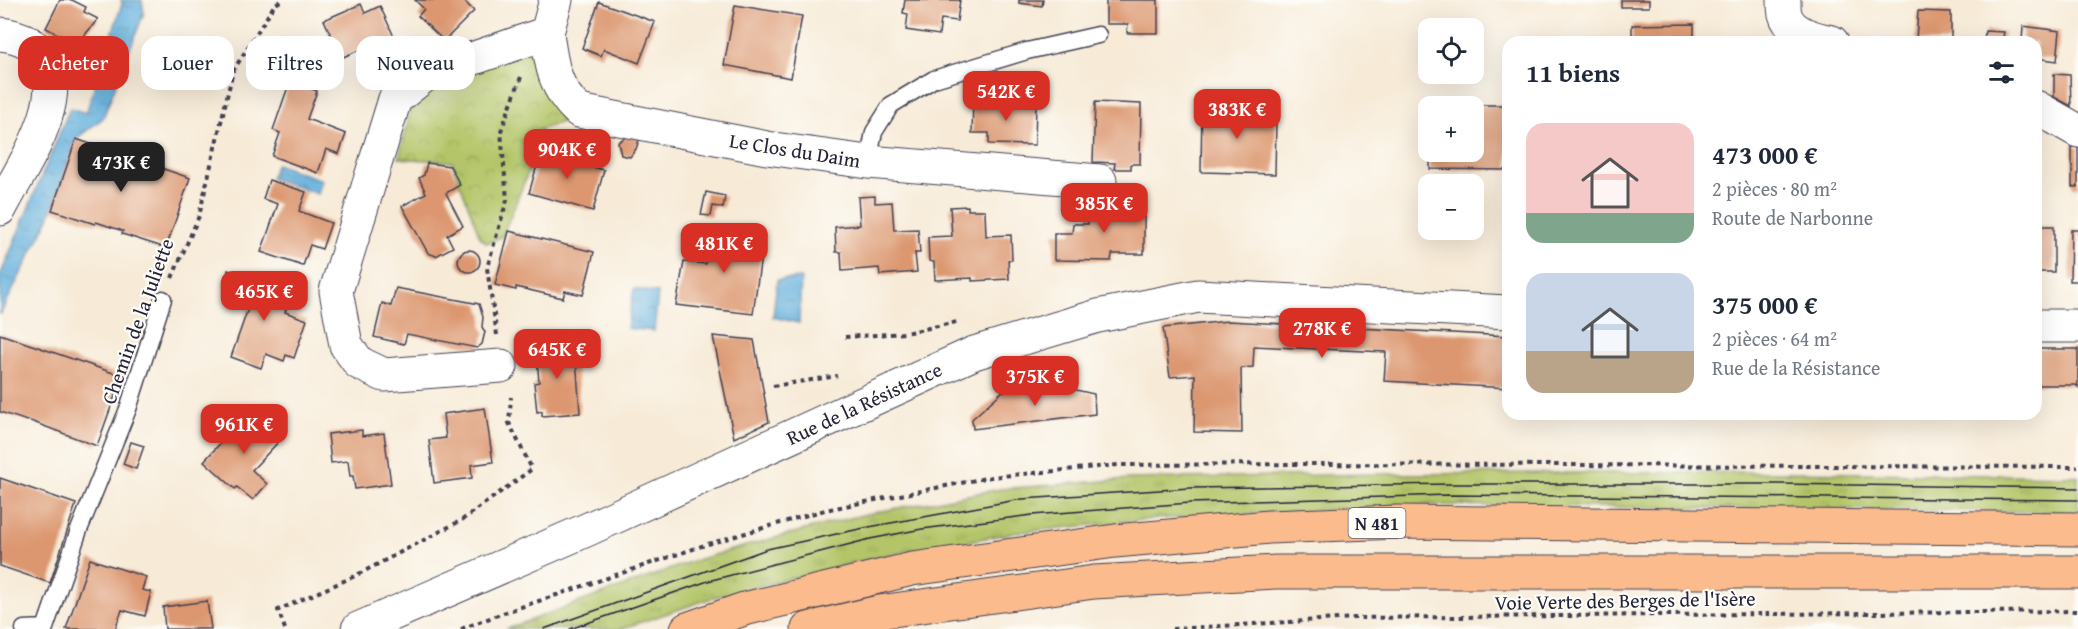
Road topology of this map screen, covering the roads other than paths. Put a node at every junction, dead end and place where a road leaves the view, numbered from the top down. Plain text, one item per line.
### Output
1 (556, 0) edge
2 (1784, 0) edge
3 (547, 33) junction
4 (0, 34) edge
5 (1098, 35) dead end
6 (1810, 36) edge
7 (2042, 110) edge
8 (2078, 131) edge
9 (868, 162) junction
10 (1100, 181) dead end
11 (0, 209) edge
12 (163, 299) road end
13 (1502, 312) edge
14 (2042, 326) edge
15 (2078, 326) edge
16 (501, 366) dead end
17 (2078, 529) edge
18 (2078, 572) edge
19 (45, 628) edge
20 (24, 629) edge
21 (358, 629) edge
22 (687, 629) edge
23 (808, 629) edge

1 - 3 street, Le Clos du Daim
2 - 6 street
3 - 9 street, Le Clos du Daim
3 - 16 street
4 - 11 street
5 - 9 lane
7 - 8 street
9 - 10 street, Le Clos du Daim
12 - 19 lane, Chemin de la Juliette
13 - 21 street, Rue de la Résistance
14 - 15 street
17 - 22 highway, N 481
18 - 23 highway
19 - 20 lane

